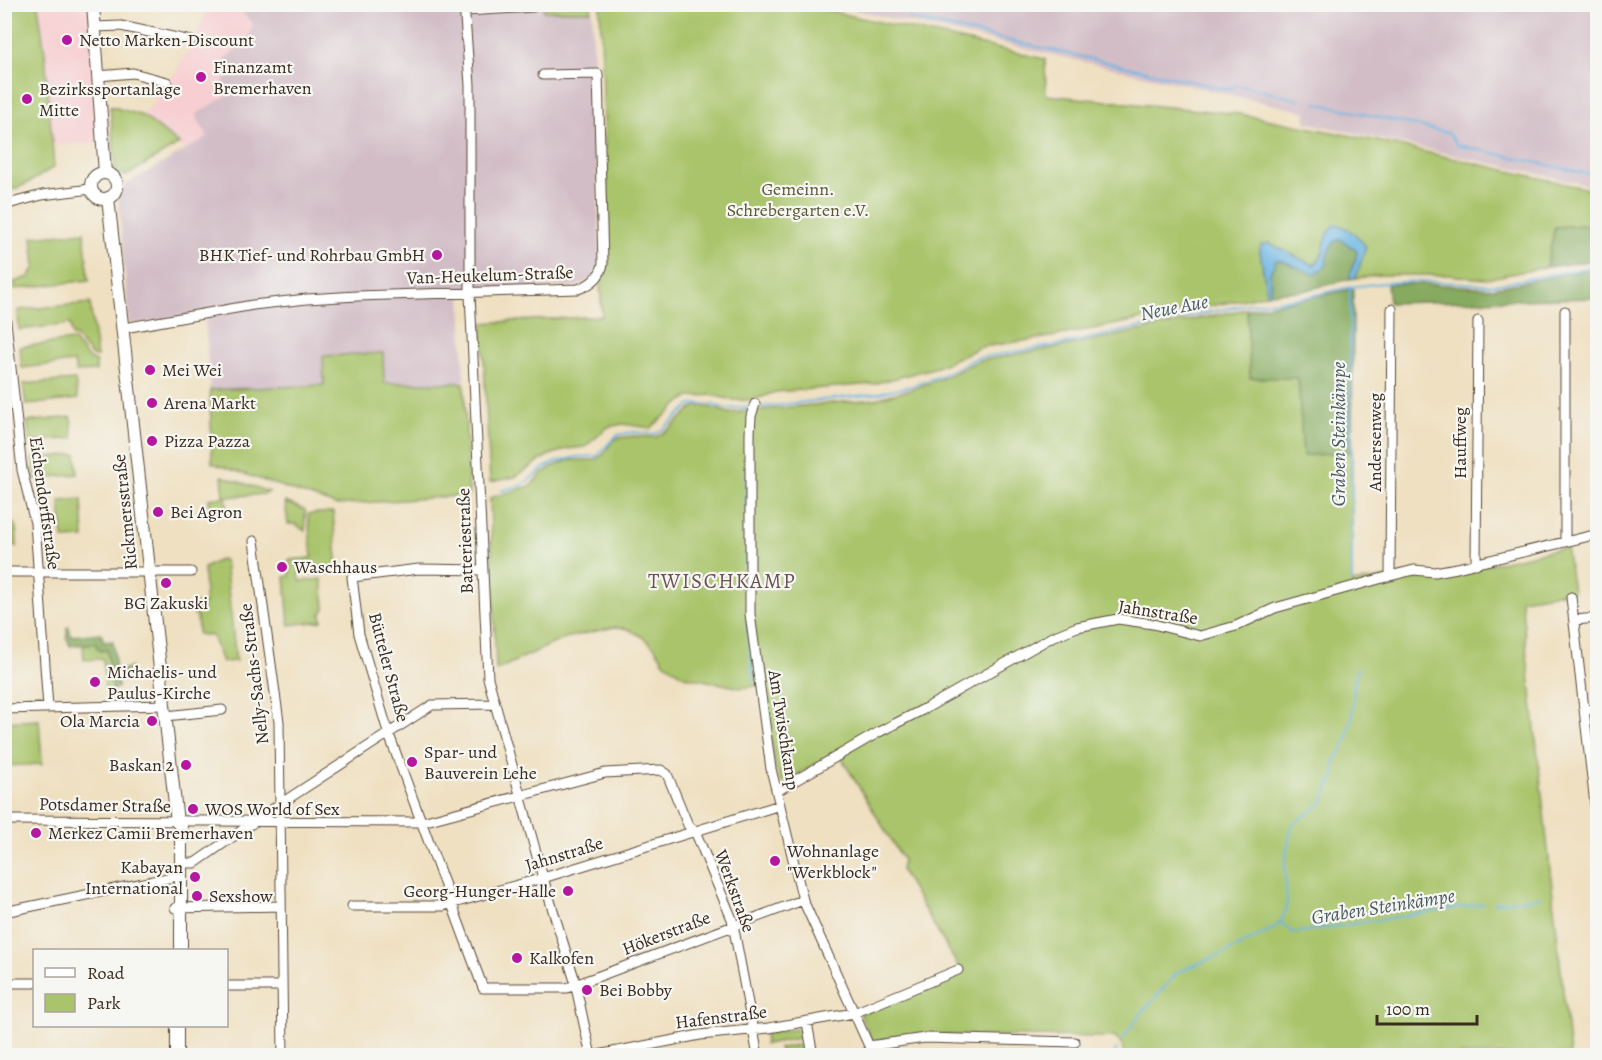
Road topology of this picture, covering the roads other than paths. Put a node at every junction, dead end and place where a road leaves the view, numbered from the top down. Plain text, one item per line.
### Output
1 (93, 4) edge
2 (532, 7) dead end
3 (465, 8) edge
4 (94, 27) junction
5 (191, 41) dead end
6 (543, 75) dead end
7 (98, 76) junction
8 (167, 82) dead end
9 (105, 173) junction
10 (91, 189) junction
11 (108, 198) junction
12 (4, 205) edge
13 (470, 294) junction
14 (4, 303) edge
15 (1392, 309) dead end
16 (1566, 311) dead end
17 (1478, 321) dead end
18 (124, 328) junction
19 (755, 404) dead end
20 (1598, 534) edge
21 (254, 541) dead end
22 (1565, 542) junction
23 (1476, 564) junction
24 (483, 570) junction
25 (4, 572) edge
26 (39, 572) junction
27 (191, 572) dead end
28 (150, 573) junction
29 (1390, 576) junction
30 (1571, 597) dead end
31 (1598, 618) edge
32 (1574, 620) junction
33 (494, 704) junction
34 (48, 708) junction
35 (4, 709) edge
36 (1598, 709) edge
37 (222, 710) dead end
38 (1584, 710) junction
39 (165, 711) junction
40 (388, 732) junction
41 (666, 772) joint
42 (777, 791) junction
43 (519, 794) junction
44 (280, 804) junction
45 (780, 805) junction
46 (4, 820) edge
47 (279, 821) junction
48 (177, 822) junction
49 (253, 822) junction
50 (422, 822) junction
51 (1598, 830) edge
52 (695, 831) junction
53 (180, 871) junction
54 (543, 878) junction
55 (802, 900) junction
56 (453, 903) junction
57 (281, 906) junction
58 (352, 906) dead end
59 (179, 908) junction
60 (4, 912) edge
61 (734, 925) junction
62 (175, 949) edge
63 (181, 949) edge
64 (958, 970) dead end
65 (4, 983) edge
66 (33, 983) edge
67 (228, 986) edge
68 (282, 986) junction
69 (575, 986) junction
70 (483, 988) joint
71 (854, 1013) junction
72 (807, 1022) junction
73 (177, 1027) edge
74 (753, 1030) junction
75 (1075, 1042) dead end
76 (177, 1056) edge
77 (283, 1056) edge
78 (592, 1056) edge
79 (758, 1056) edge
80 (813, 1056) edge

1 - 4 main road, Rickmersstraße
2 - 3 street, Batteriestraße
3 - 13 street, Batteriestraße
4 - 5 street
4 - 7 main road, Rickmersstraße
6 - 13 street, Van-Heukelum-Straße
7 - 8 street
7 - 9 main road, Rickmersstraße
9 - 10 main road
9 - 11 main road, Rickmersstraße
10 - 11 main road
10 - 12 street
11 - 18 main road, Rickmersstraße
13 - 18 street, Van-Heukelum-Straße
13 - 24 street, Batteriestraße
14 - 26 street, Eichendorffstraße
15 - 29 street, Andersenweg
16 - 22 street
17 - 23 street, Hauffweg
18 - 28 main road, Rickmersstraße
19 - 42 street, Am Twischkamp
20 - 22 street, Jahnstraße
21 - 44 street, Nelly-Sachs-Straße
22 - 23 street, Jahnstraße
23 - 29 street, Jahnstraße
24 - 33 street, Batteriestraße
24 - 40 street, Bütteler Straße
25 - 26 street
26 - 28 street
26 - 34 street, Eichendorffstraße
27 - 28 street
28 - 39 main road, Rickmersstraße
29 - 42 street, Jahnstraße
30 - 32 street
31 - 32 street
32 - 38 street
33 - 40 street
33 - 43 street, Batteriestraße
34 - 35 street
34 - 39 street
36 - 38 street
37 - 39 street
38 - 51 street
39 - 48 main road, Rickmersstraße
40 - 44 street
40 - 50 street, Bütteler Straße
41 - 43 street, Potsdamer Straße
41 - 52 street, Werkstraße
42 - 45 street, Am Twischkamp
43 - 50 street, Potsdamer Straße
43 - 54 street, Batteriestraße
44 - 47 street, Nelly-Sachs-Straße
44 - 49 street
45 - 52 street, Jahnstraße
45 - 55 street, Am Twischkamp
46 - 48 street, Potsdamer Straße
47 - 49 street, Potsdamer Straße
47 - 50 street, Potsdamer Straße
47 - 57 street, Nelly-Sachs-Straße
48 - 49 street, Potsdamer Straße
48 - 53 main road, Rickmersstraße
49 - 53 street
50 - 56 street, Bütteler Straße
52 - 54 street, Jahnstraße
52 - 61 street, Werkstraße
53 - 59 main road, Rickmersstraße
53 - 60 street
54 - 56 street, Jahnstraße
54 - 69 street, Batteriestraße
55 - 61 street, Hökerstraße
55 - 71 street, Am Twischkamp
56 - 58 street, Jahnstraße
56 - 70 street, Bütteler Straße
57 - 59 street
57 - 68 street, Nelly-Sachs-Straße
59 - 62 main road, Rickmersstraße
59 - 63 main road, Rickmersstraße
61 - 69 street, Hökerstraße
61 - 74 street, Werkstraße
64 - 71 street, Hafenstraße
65 - 66 street
67 - 68 street
68 - 77 street, Nelly-Sachs-Straße
69 - 70 street, Hökerstraße
69 - 78 street, Batteriestraße
71 - 72 street, Hafenstraße
71 - 75 street, Am Twischkamp
72 - 74 street, Hafenstraße
72 - 80 street
73 - 76 main road
74 - 78 street, Hafenstraße
74 - 79 street, Werkstraße

